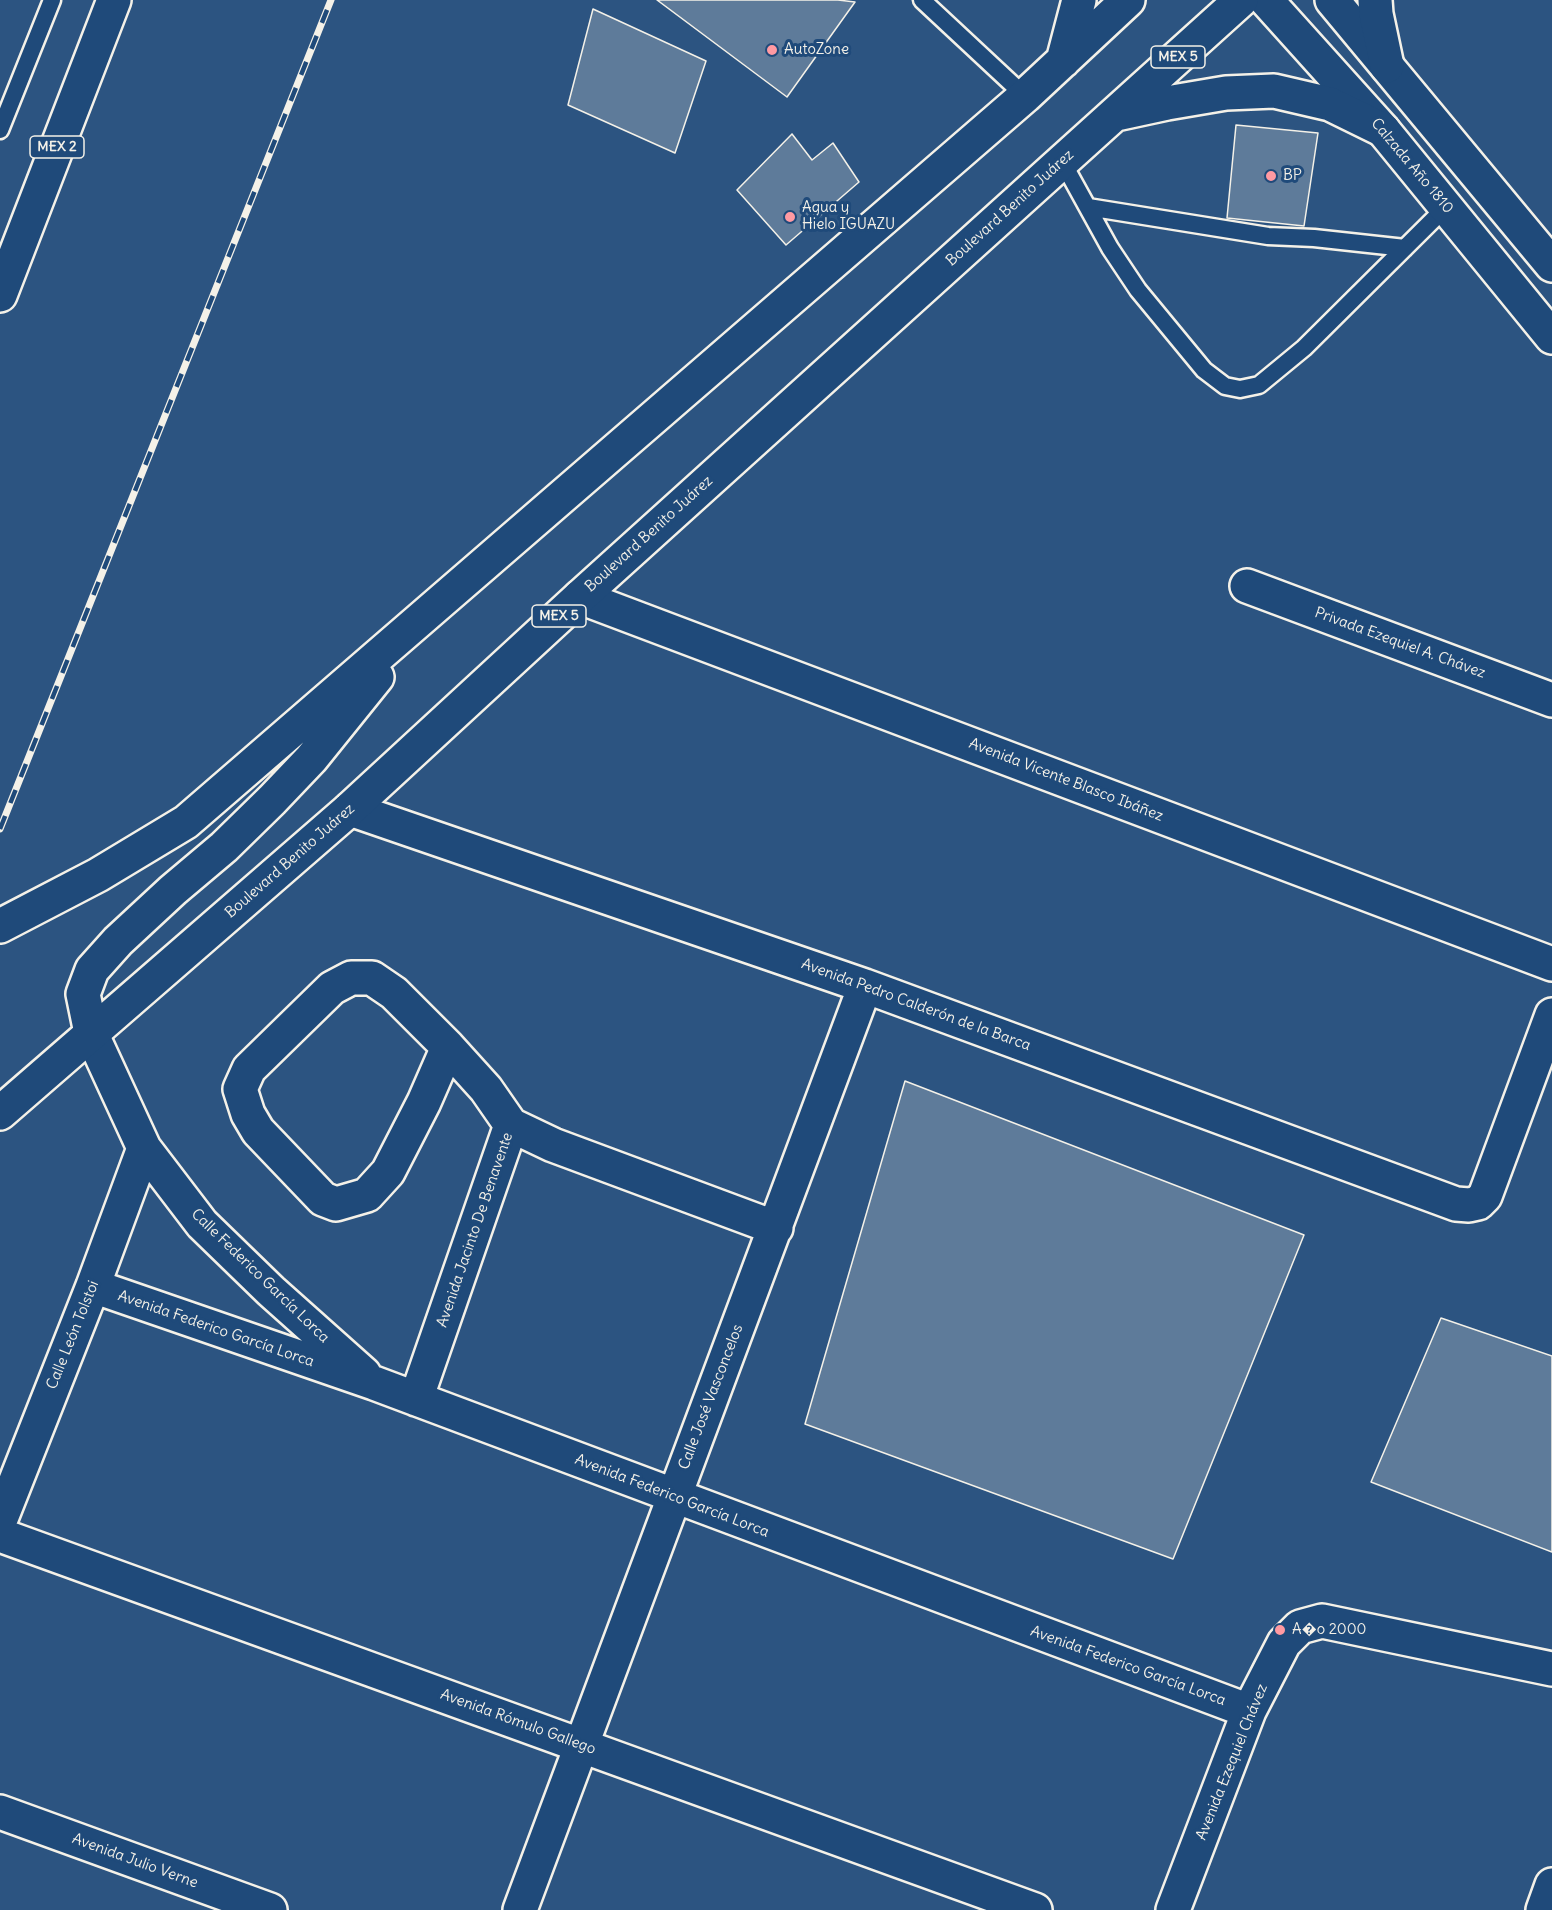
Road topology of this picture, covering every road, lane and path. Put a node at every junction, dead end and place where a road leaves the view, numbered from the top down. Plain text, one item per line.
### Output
1 (52, 0) edge
2 (114, 0) edge
3 (922, 0) edge
4 (1079, 0) edge
5 (1128, 0) edge
6 (1241, 0) edge
7 (1266, 0) edge
8 (1332, 0) edge
9 (1375, 0) edge
10 (1063, 61) junction
11 (1387, 66) junction
12 (1025, 96) junction
13 (1114, 114) junction
14 (0, 130) edge
15 (1383, 130) junction
16 (1062, 161) junction
17 (1088, 207) junction
18 (1446, 207) junction
19 (1405, 248) junction
20 (1552, 265) edge
21 (1552, 270) edge
22 (0, 295) edge
23 (1552, 337) edge
24 (1247, 586) dead end
25 (580, 597) junction
26 (438, 604) junction
27 (1552, 700) edge
28 (350, 809) junction
29 (0, 926) edge
30 (1552, 964) edge
31 (865, 986) junction
32 (1552, 1015) edge
33 (91, 1033) junction
34 (448, 1047) junction
35 (0, 1113) edge
36 (511, 1125) junction
37 (144, 1149) junction
38 (776, 1228) junction
39 (93, 1286) junction
40 (374, 1383) junction
41 (416, 1399) junction
42 (674, 1497) junction
43 (0, 1521) edge
44 (0, 1535) edge
45 (1552, 1669) edge
46 (1249, 1711) junction
47 (581, 1744) junction
48 (0, 1812) edge
49 (1552, 1885) edge
50 (270, 1910) edge
51 (520, 1910) edge
52 (1035, 1910) edge
53 (1173, 1910) edge
54 (1543, 1910) edge

1 - 14 lane
2 - 22 main road, MEX 2
3 - 12 lane
4 - 10 main road
5 - 10 main road
6 - 13 main road, Boulevard Benito Juárez / MEX 5
7 - 15 main road, Calzada Año 1810
8 - 11 main road
9 - 11 main road
10 - 12 main road
11 - 20 main road
12 - 26 main road
13 - 15 main road
13 - 16 main road, Boulevard Benito Juárez / MEX 5
15 - 18 main road, Calzada Año 1810
16 - 17 lane
16 - 25 main road, Boulevard Benito Juárez / MEX 5
17 - 19 lane
17 - 19 lane
18 - 19 lane
18 - 21 main road
18 - 23 main road, Calzada Año 1810
24 - 27 main road, Privada Ezequiel A. Chávez
25 - 28 main road, Boulevard Benito Juárez / MEX 5
25 - 30 main road, Avenida Vicente Blasco Ibáñez
26 - 29 main road
26 - 33 main road, Calle Federico García Lorca
28 - 31 main road, Avenida Pedro Calderón de la Barca
28 - 33 main road, Boulevard Benito Juárez / MEX 5
31 - 32 main road, Avenida Pedro Calderón de la Barca
31 - 38 main road, Calle José Vasconcelos
33 - 35 main road, Boulevard Benito Juárez / MEX 5
33 - 37 main road, Calle Federico García Lorca
34 - 34 main road
34 - 36 main road
36 - 38 main road, Avenida Jacinto De Benavente
36 - 41 main road, Avenida Jacinto De Benavente
37 - 39 main road, Calle León Tolstoi
37 - 40 main road, Calle Federico García Lorca
38 - 42 main road, Calle José Vasconcelos
39 - 40 main road, Avenida Federico García Lorca
39 - 43 main road, Calle León Tolstoi
40 - 41 main road, Avenida Federico García Lorca
41 - 42 main road, Avenida Federico García Lorca
42 - 46 main road, Avenida Federico García Lorca
42 - 47 main road, Calle José Vasconcelos
44 - 47 main road, Avenida Rómulo Gallego
45 - 46 main road, Avenida Ezequiel Chávez
46 - 53 main road, Avenida Ezequiel Chávez
47 - 51 main road, Calle José Vasconcelos
47 - 52 main road, Avenida Rómulo Gallego
48 - 50 main road, Avenida Julio Verne
49 - 54 main road

